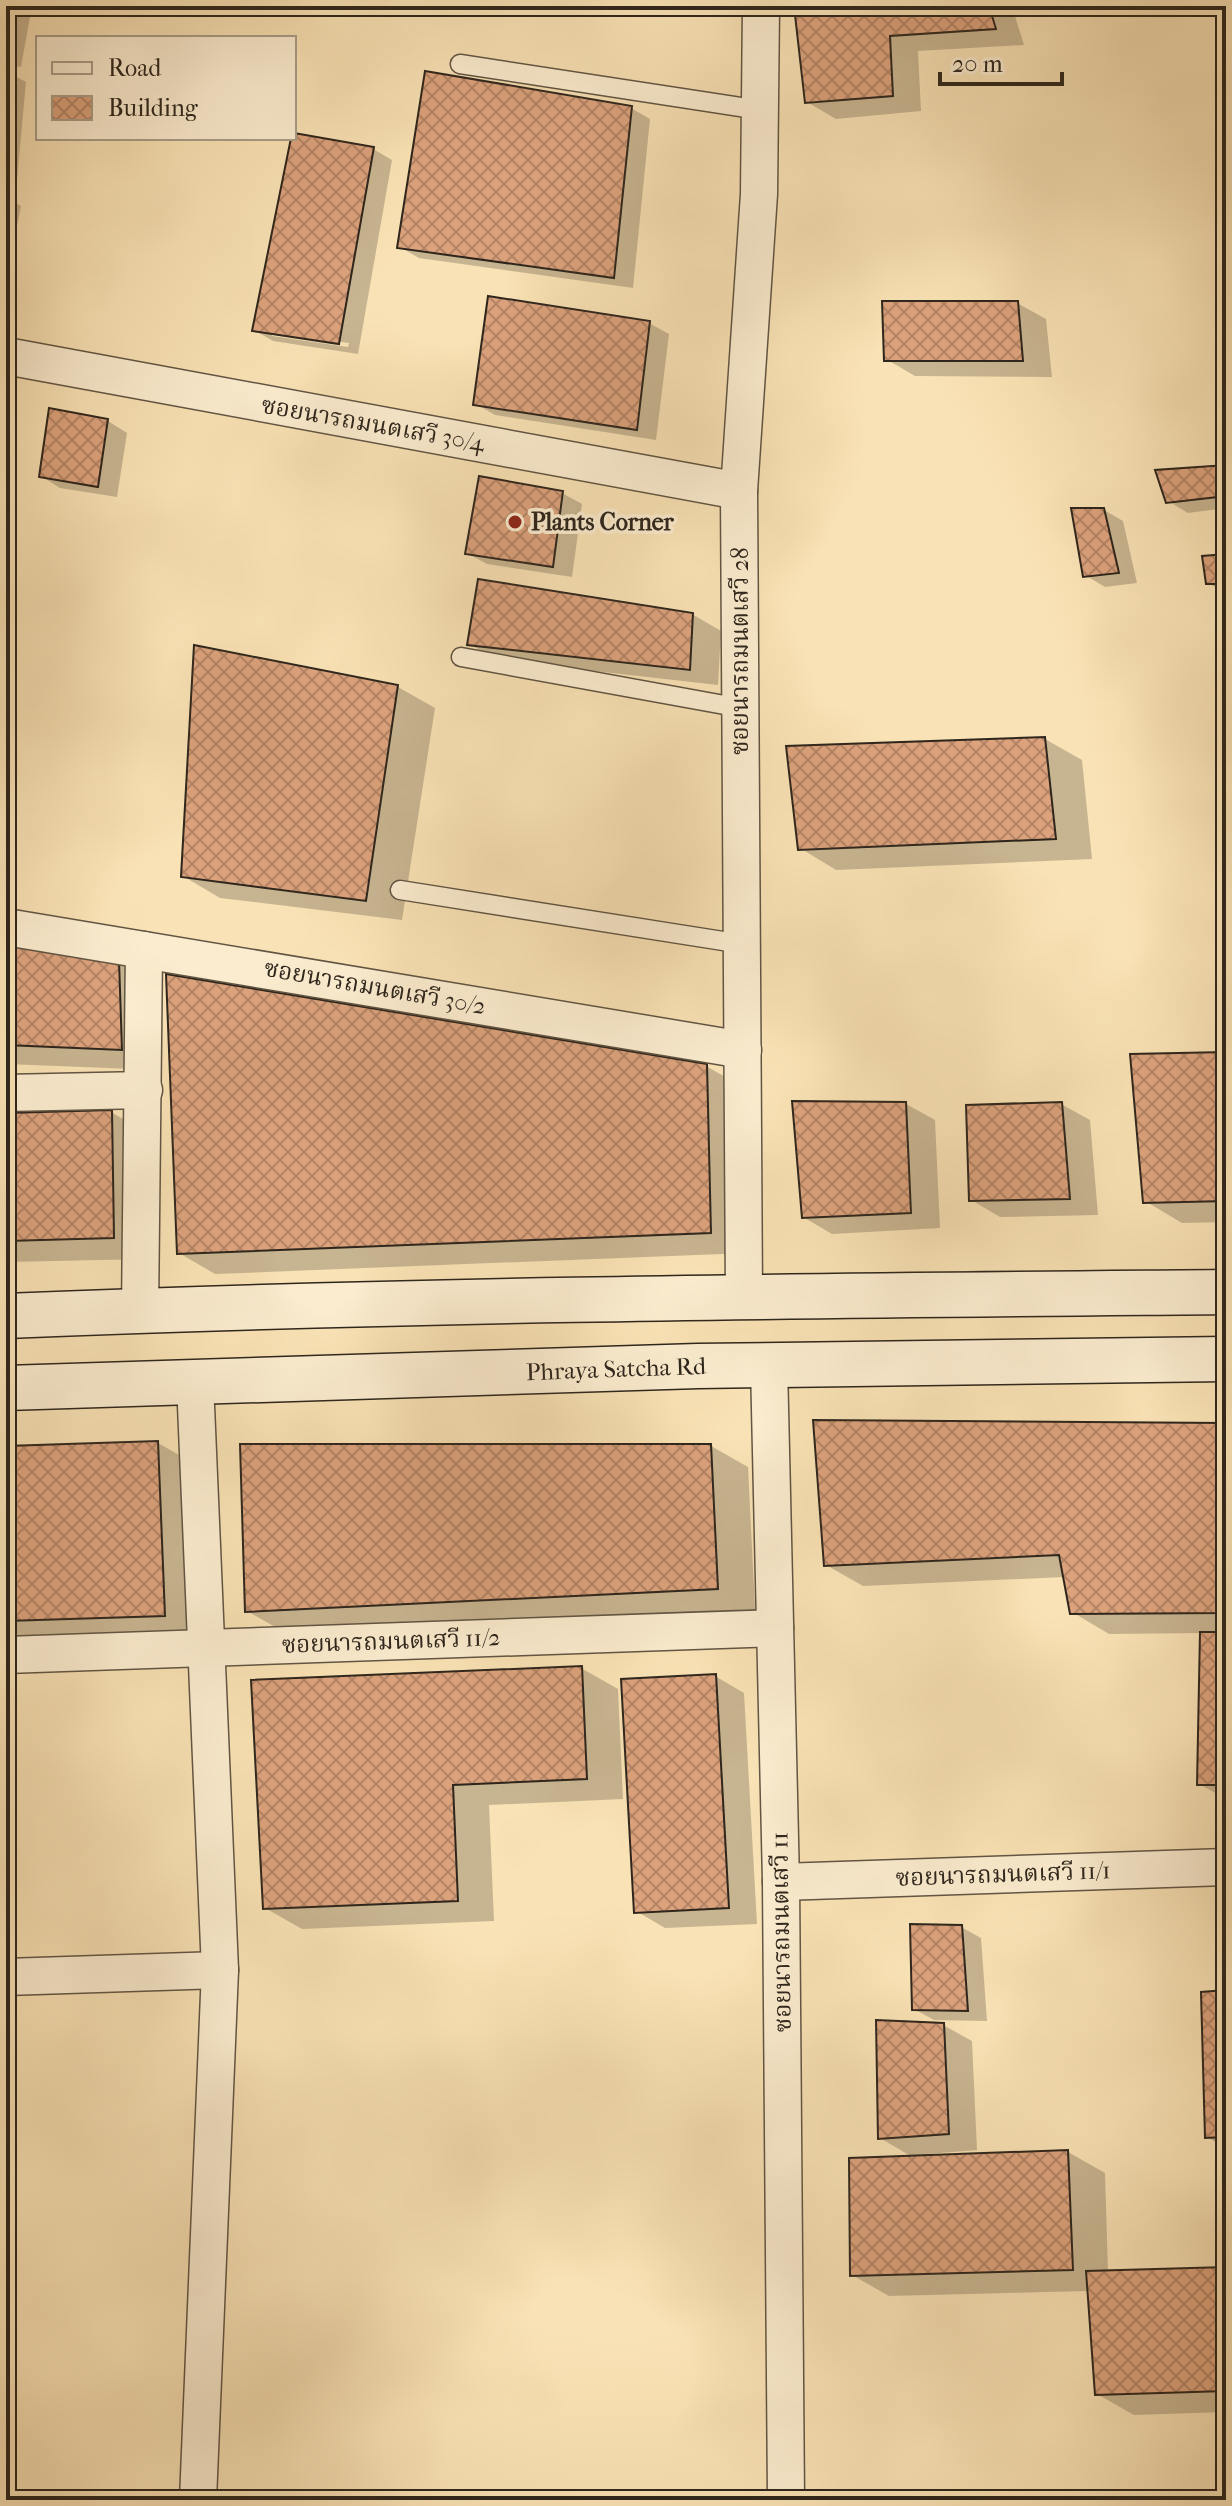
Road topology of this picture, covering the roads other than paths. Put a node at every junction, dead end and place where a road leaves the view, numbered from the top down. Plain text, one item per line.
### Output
1 (761, 6) edge
2 (460, 64) dead end
3 (760, 110) junction
4 (6, 356) edge
5 (739, 491) junction
6 (461, 657) dead end
7 (741, 708) junction
8 (400, 890) dead end
9 (6, 927) edge
10 (742, 944) junction
11 (144, 950) junction
12 (743, 1050) junction
13 (144, 1090) junction
14 (6, 1093) edge
15 (1226, 1292) edge
16 (744, 1296) junction
17 (846, 1296) junction
18 (693, 1297) junction
19 (140, 1311) junction
20 (6, 1316) edge
21 (1226, 1359) edge
22 (846, 1364) junction
23 (769, 1365) junction
24 (698, 1366) junction
25 (195, 1382) junction
26 (6, 1388) edge
27 (775, 1628) junction
28 (208, 1647) junction
29 (6, 1655) edge
30 (1226, 1867) edge
31 (781, 1882) junction
32 (220, 1970) junction
33 (6, 1977) edge
34 (198, 2500) edge
35 (786, 2500) edge

1 - 3 street, ซอยนารถมนตเสวี 28
2 - 3 lane
3 - 5 street, ซอยนารถมนตเสวี 28
4 - 5 street, ซอยนารถมนตเสวี 30/4
5 - 7 street, ซอยนารถมนตเสวี 28
6 - 7 lane
7 - 10 street, ซอยนารถมนตเสวี 28
8 - 10 lane
9 - 11 street, ซอยนารถมนตเสวี 30/2
10 - 12 street, ซอยนารถมนตเสวี 28
11 - 12 street, ซอยนารถมนตเสวี 30/2
11 - 13 street
12 - 16 street, ซอยนารถมนตเสวี 28
13 - 14 street
13 - 19 street
15 - 17 main road
16 - 17 main road
16 - 18 main road
17 - 22 main road
18 - 19 main road
18 - 24 main road
19 - 20 main road
21 - 22 main road, Phraya Satcha Rd
22 - 23 main road, Phraya Satcha Rd
23 - 24 main road, Phraya Satcha Rd
23 - 27 street, ซอยนารถมนตเสวี 11
24 - 25 main road, Phraya Satcha Rd
25 - 26 main road, Phraya Satcha Rd
25 - 28 street
27 - 28 street, ซอยนารถมนตเสวี 11/2
27 - 31 street, ซอยนารถมนตเสวี 11
28 - 29 street, ซอยนารถมนตเสวี 11/2
28 - 32 street
30 - 31 street, ซอยนารถมนตเสวี 11/1
31 - 35 street, ซอยนารถมนตเสวี 11
32 - 33 street
32 - 34 street

